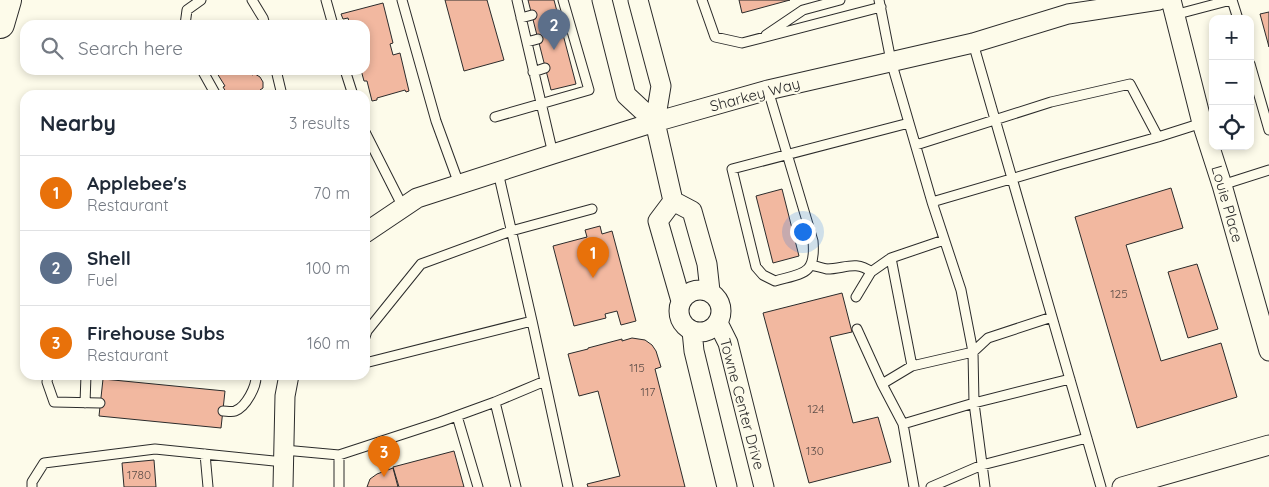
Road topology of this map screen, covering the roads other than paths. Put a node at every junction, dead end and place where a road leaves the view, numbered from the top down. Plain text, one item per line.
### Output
1 (201, 0) edge
2 (252, 0) edge
3 (326, 0) edge
4 (402, 0) edge
5 (517, 0) edge
6 (602, 0) edge
7 (638, 0) edge
8 (702, 0) edge
9 (840, 0) edge
10 (1158, 0) edge
11 (1232, 0) edge
12 (880, 4) edge
13 (562, 5) edge
14 (1172, 7) edge
15 (532, 15) dead end
16 (1237, 15) edge
17 (521, 18) junction
18 (186, 20) edge
19 (264, 20) edge
20 (332, 20) edge
21 (759, 39) junction
22 (538, 40) dead end
23 (527, 42) junction
24 (973, 43) junction
25 (580, 58) junction
26 (570, 61) dead end
27 (891, 61) junction
28 (545, 68) dead end
29 (533, 72) junction
30 (205, 75) edge
31 (277, 75) edge
32 (346, 75) edge
33 (1254, 78) edge
34 (213, 90) edge
35 (281, 90) edge
36 (351, 90) edge
37 (768, 90) junction
38 (541, 104) junction
39 (495, 117) dead end
40 (995, 120) junction
41 (654, 122) junction
42 (909, 123) junction
43 (1202, 123) junction
44 (1269, 130) edge
45 (1158, 137) junction
46 (370, 142) edge
47 (916, 145) junction
48 (552, 154) junction
49 (787, 154) junction
50 (1269, 170) edge
51 (498, 172) junction
52 (1012, 179) junction
53 (459, 184) junction
54 (1222, 185) junction
55 (673, 201) junction
56 (932, 202) junction
57 (403, 207) junction
58 (592, 210) dead end
59 (370, 230) edge
60 (511, 231) junction
61 (944, 240) junction
62 (891, 258) junction
63 (811, 265) junction
64 (871, 272) junction
65 (710, 291) junction
66 (856, 297) dead end
67 (681, 301) junction
68 (1264, 314) edge
69 (1052, 317) junction
70 (532, 321) junction
71 (718, 323) junction
72 (370, 328) edge
73 (857, 328) dead end
74 (692, 331) junction
75 (1269, 351) edge
76 (973, 352) junction
77 (370, 362) edge
78 (912, 366) junction
79 (1070, 379) junction
80 (47, 380) edge
81 (86, 380) edge
82 (257, 380) edge
83 (289, 380) edge
84 (545, 381) junction
85 (882, 384) junction
86 (495, 402) junction
87 (85, 403) junction
88 (100, 403) dead end
89 (974, 403) junction
90 (223, 411) dead end
91 (457, 416) junction
92 (903, 424) junction
93 (1086, 438) junction
94 (1269, 446) edge
95 (205, 454) junction
96 (339, 455) junction
97 (284, 456) junction
98 (982, 465) junction
99 (32, 487) edge
100 (208, 487) edge
101 (283, 487) edge
102 (339, 487) edge
103 (478, 487) edge
104 (516, 487) edge
105 (568, 487) edge
106 (727, 487) edge
107 (764, 487) edge
108 (914, 487) edge
109 (931, 487) edge
110 (985, 487) edge
111 (1101, 487) edge
112 (1122, 487) edge

1 - 18 lane
2 - 19 lane
3 - 20 lane
4 - 53 lane
5 - 17 lane
6 - 41 street
7 - 41 street
8 - 21 lane
9 - 21 lane
10 - 24 street, Sharkey Way
11 - 14 lane
11 - 16 lane
12 - 21 lane
12 - 27 lane
13 - 25 lane
14 - 43 street, Louie Place
15 - 17 lane
17 - 23 lane
22 - 23 lane
23 - 29 lane
24 - 27 street, Sharkey Way
24 - 40 lane
25 - 26 lane
25 - 38 lane
27 - 37 street, Sharkey Way
27 - 42 lane
28 - 29 lane
29 - 38 lane
30 - 34 lane
31 - 35 lane
32 - 36 lane
33 - 44 lane
37 - 41 street, Sharkey Way
37 - 49 lane
38 - 39 lane
38 - 48 lane
40 - 45 lane
40 - 47 lane
40 - 52 lane
41 - 48 street, Sharkey Way
41 - 55 street
42 - 47 lane
42 - 49 lane
43 - 45 lane
43 - 54 street, Louie Place
45 - 52 lane
46 - 57 lane
47 - 56 lane
48 - 51 street, Sharkey Way
49 - 63 lane
49 - 63 lane
50 - 54 lane
51 - 53 street, Sharkey Way
51 - 60 lane
52 - 56 lane
52 - 69 lane
53 - 57 street, Sharkey Way
54 - 68 street, Louie Place
55 - 65 street
55 - 67 street
56 - 61 lane
57 - 59 street, Sharkey Way
58 - 60 lane
60 - 70 lane
60 - 72 lane
61 - 62 lane
61 - 76 lane
62 - 64 lane
62 - 78 lane
63 - 64 lane
64 - 66 lane
65 - 67 street
65 - 71 street
67 - 74 street
68 - 75 street, Louie Place
69 - 76 lane
69 - 79 lane
70 - 77 lane
70 - 84 lane
71 - 74 street
71 - 107 street, Towne Center Drive
73 - 85 lane
74 - 106 street
76 - 78 lane
76 - 89 lane
78 - 85 lane
79 - 89 lane
79 - 93 lane
80 - 87 lane
81 - 87 lane
82 - 90 lane
83 - 97 street
84 - 86 lane
84 - 105 lane
85 - 92 lane
86 - 91 lane
86 - 104 lane
87 - 88 lane
89 - 92 lane
89 - 98 lane
91 - 96 lane
91 - 103 lane
92 - 108 lane
93 - 98 lane
93 - 111 lane
94 - 112 street
95 - 97 lane
95 - 99 lane
95 - 100 lane
96 - 97 lane
96 - 102 lane
97 - 101 street
98 - 109 lane
98 - 110 lane

